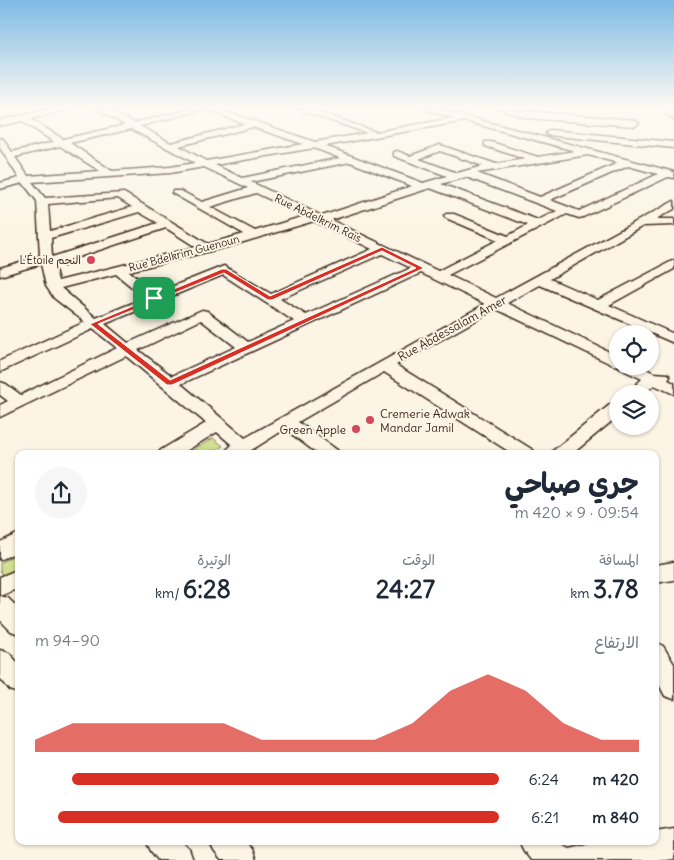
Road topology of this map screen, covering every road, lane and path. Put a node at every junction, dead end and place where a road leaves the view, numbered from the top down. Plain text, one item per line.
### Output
1 (6, 149) edge
2 (35, 149) edge
3 (71, 149) edge
4 (175, 149) edge
5 (283, 149) edge
6 (325, 149) edge
7 (437, 149) edge
8 (443, 149) edge
9 (504, 149) edge
10 (577, 149) edge
11 (588, 152) junction
12 (397, 154) dead end
13 (10, 155) junction
14 (351, 159) junction
15 (410, 159) junction
16 (537, 160) junction
17 (203, 163) junction
18 (633, 163) junction
19 (674, 163) edge
20 (493, 167) junction
21 (109, 173) junction
22 (461, 174) junction
23 (671, 174) edge
24 (25, 179) junction
25 (241, 181) junction
26 (425, 185) junction
27 (0, 186) edge
28 (257, 189) junction
29 (559, 192) junction
30 (177, 193) dead end
31 (541, 200) junction
32 (42, 202) junction
33 (674, 204) edge
34 (201, 206) junction
35 (599, 206) junction
36 (140, 208) junction
37 (573, 212) junction
38 (450, 216) dead end
39 (318, 218) junction
40 (674, 222) edge
41 (640, 223) junction
42 (167, 224) junction
43 (539, 225) junction
44 (254, 235) junction
45 (45, 236) junction
46 (508, 240) junction
47 (206, 248) junction
48 (382, 249) junction
49 (47, 261) junction
50 (674, 264) edge
51 (421, 268) junction
52 (119, 270) junction
53 (0, 272) edge
54 (437, 276) junction
55 (540, 280) junction
56 (53, 286) junction
57 (154, 298) junction
58 (270, 299) junction
59 (495, 303) junction
60 (598, 306) junction
61 (306, 321) junction
62 (93, 324) junction
63 (674, 340) edge
64 (247, 348) junction
65 (126, 349) junction
66 (609, 358) edge
67 (384, 365) junction
68 (0, 366) edge
69 (646, 375) edge
70 (674, 376) edge
71 (653, 378) junction
72 (170, 383) junction
73 (645, 385) edge
74 (0, 387) edge
75 (674, 389) edge
76 (20, 402) junction
77 (0, 412) edge
78 (609, 414) edge
79 (287, 422) junction
80 (217, 424) junction
81 (244, 446) junction
82 (174, 450) edge
83 (238, 450) edge
84 (326, 450) edge
85 (522, 450) edge
86 (565, 450) edge
87 (15, 543) edge
88 (0, 552) edge
89 (674, 571) edge
90 (659, 573) edge
91 (15, 580) edge
92 (0, 587) edge
93 (0, 604) edge
94 (15, 620) edge
95 (659, 660) edge
96 (0, 661) edge
97 (15, 678) edge
98 (674, 688) edge
99 (674, 844) edge
100 (165, 845) edge
101 (228, 845) edge
102 (537, 845) edge
103 (178, 860) edge
104 (241, 860) edge
105 (561, 860) edge
106 (577, 860) edge

1 - 13 street
2 - 13 street
3 - 21 street
4 - 17 street, Rue Abdelkrim Raïs
5 - 17 street
6 - 14 street
7 - 15 street
8 - 20 street
9 - 16 street
10 - 11 street
11 - 16 street, Rue Bdelkrim Guenoun
11 - 18 street
12 - 15 street
13 - 24 street
14 - 25 street
14 - 26 street
15 - 22 street
16 - 20 street, Rue Bdelkrim Guenoun
17 - 21 street
17 - 25 street, Rue Abdelkrim Raïs
18 - 19 street
18 - 23 street
18 - 29 street
20 - 22 street, Rue Bdelkrim Guenoun
21 - 24 street
22 - 26 street, Rue Bdelkrim Guenoun
22 - 31 street
23 - 35 street
24 - 27 street
24 - 32 street
25 - 28 street, Rue Abdelkrim Raïs
26 - 39 street, Rue Bdelkrim Guenoun
26 - 43 street
28 - 34 street
28 - 39 street, Rue Abdelkrim Raïs
29 - 31 street
29 - 35 street
30 - 34 street
31 - 37 street
32 - 36 street
32 - 45 street
33 - 41 street, Rue Abdessalam Amer
34 - 44 street
35 - 37 street
36 - 42 street
36 - 45 street
37 - 43 street
38 - 46 street
39 - 44 street, Rue Bdelkrim Guenoun
39 - 48 street, Rue Abdelkrim Raïs
40 - 41 street
41 - 55 street, Rue Abdessalam Amer
42 - 47 street
42 - 49 street
43 - 46 street
44 - 47 street, Rue Bdelkrim Guenoun
45 - 49 street
46 - 54 street
47 - 52 street, Rue Bdelkrim Guenoun
48 - 51 street, Rue Abdelkrim Raïs
48 - 58 street
49 - 53 street
49 - 56 street
50 - 60 street
51 - 54 street, Rue Abdelkrim Raïs
51 - 61 street
52 - 56 street, Rue Bdelkrim Guenoun
52 - 57 street
54 - 59 street, Rue Abdelkrim Raïs
55 - 59 street, Rue Abdessalam Amer
55 - 60 street
56 - 62 street
57 - 58 street
57 - 62 street
58 - 61 street
59 - 66 street, Rue Abdelkrim Raïs
59 - 67 street, Rue Abdessalam Amer
60 - 63 street
61 - 64 street
62 - 65 street
62 - 68 street
64 - 65 street
64 - 72 street
65 - 72 street
65 - 76 street
67 - 79 street, Rue Abdessalam Amer
67 - 85 street
69 - 71 street
70 - 71 street
71 - 73 street
71 - 75 street
72 - 80 street
74 - 76 street
76 - 77 street
78 - 86 street
79 - 81 street, Rue Abdessalam Amer
79 - 84 street
80 - 81 street
80 - 82 street
81 - 83 street, Rue Abdessalam Amer
87 - 88 street
89 - 90 street
91 - 92 street
93 - 94 street
95 - 98 street
96 - 97 street
99 - 106 street
100 - 103 street
101 - 104 street
102 - 105 street

